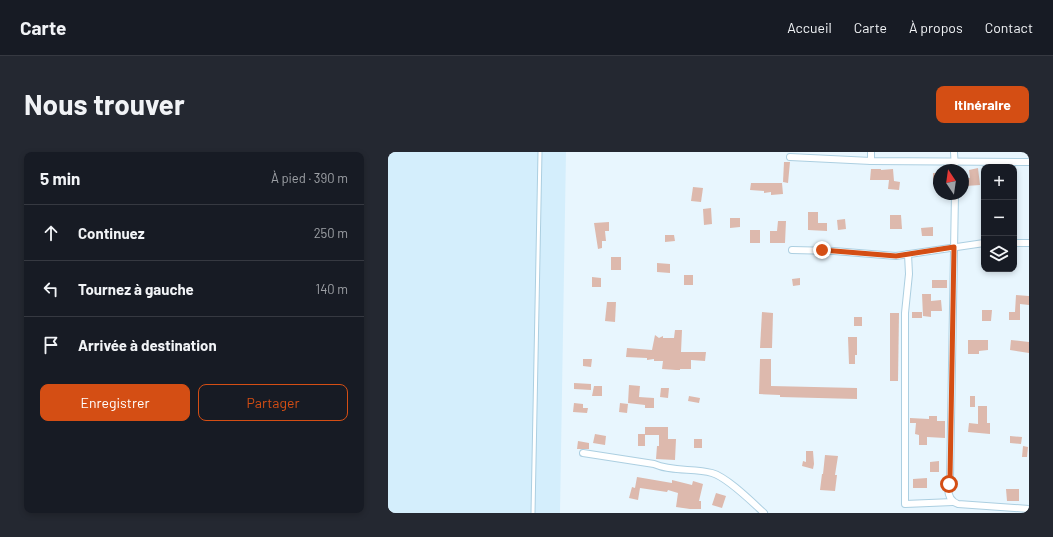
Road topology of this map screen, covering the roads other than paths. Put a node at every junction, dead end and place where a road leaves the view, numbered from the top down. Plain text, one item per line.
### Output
1 (540, 152) edge
2 (871, 152) edge
3 (954, 152) edge
4 (790, 157) dead end
5 (871, 161) junction
6 (955, 161) junction
7 (1029, 162) edge
8 (992, 164) edge
9 (1013, 164) edge
10 (955, 200) edge
11 (981, 243) edge
12 (1017, 243) edge
13 (1029, 243) edge
14 (954, 247) junction
15 (792, 250) dead end
16 (908, 254) junction
17 (583, 453) dead end
18 (953, 502) junction
19 (1029, 509) edge
20 (533, 513) edge
21 (764, 513) edge

1 - 20 lane
2 - 5 street
3 - 6 street
4 - 5 street
5 - 6 street
6 - 8 street
7 - 9 street
10 - 14 street
11 - 14 street
12 - 13 street
14 - 16 street
14 - 18 street
15 - 16 street
16 - 18 street
17 - 21 street
18 - 19 street

